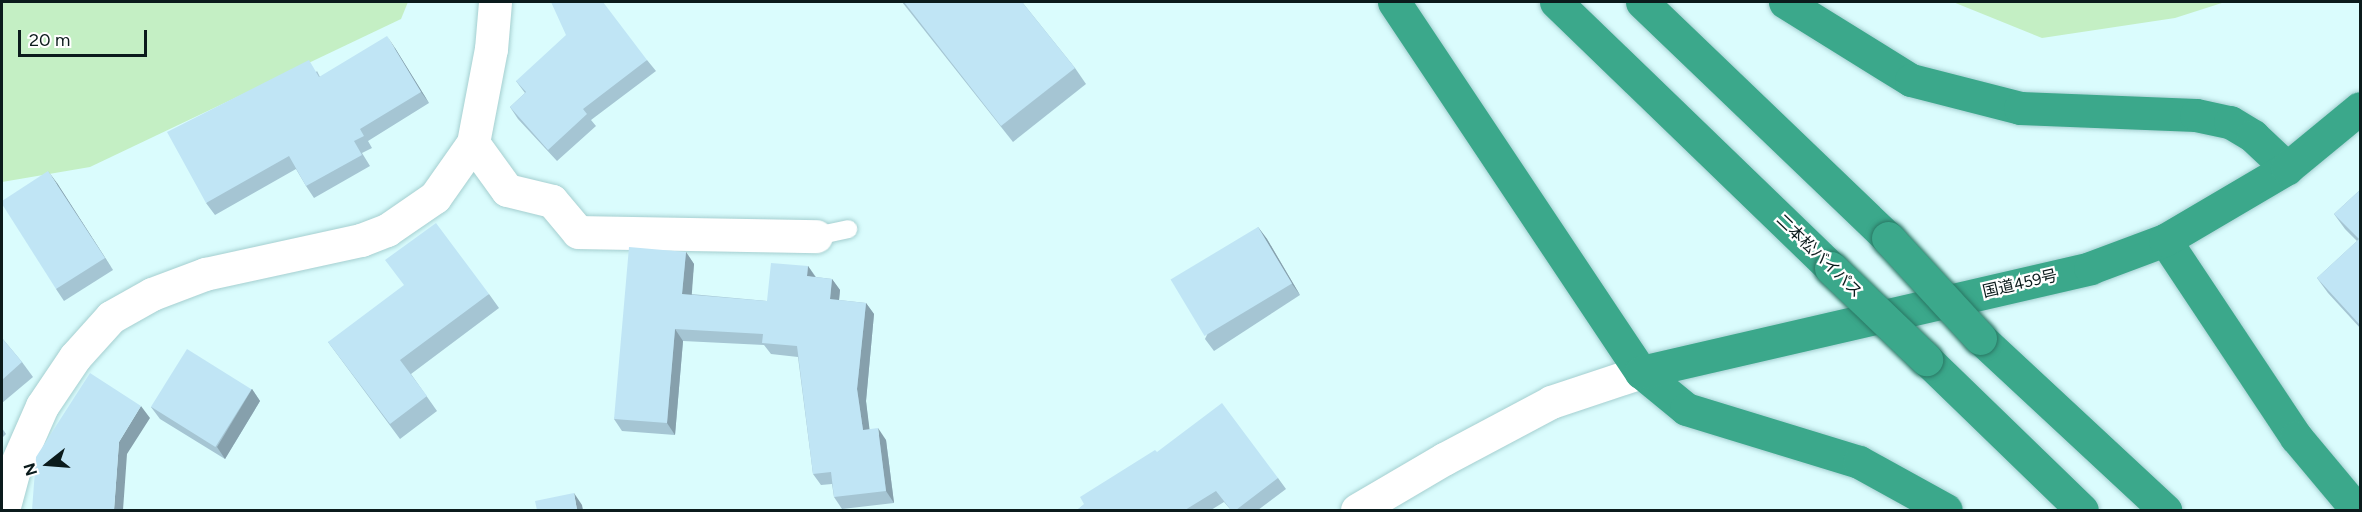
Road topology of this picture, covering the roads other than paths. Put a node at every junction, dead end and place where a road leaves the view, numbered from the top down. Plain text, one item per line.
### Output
1 (495, 2) edge
2 (1394, 2) edge
3 (1556, 2) edge
4 (1642, 2) edge
5 (1785, 2) edge
6 (2361, 108) edge
7 (473, 143) junction
8 (2287, 168) junction
9 (848, 229) dead end
10 (816, 236) joint
11 (2165, 240) junction
12 (1641, 372) junction
13 (2356, 502) edge
14 (3, 510) edge
15 (1357, 510) edge
16 (1946, 510) edge
17 (2082, 510) edge
18 (2165, 510) edge

1 - 7 street
2 - 12 highway
3 - 17 highway, 二本松バイパス, bridge
4 - 18 highway, bridge
5 - 8 highway
6 - 8 highway, 国道459号
7 - 10 street
7 - 14 street
8 - 11 highway, 国道459号
9 - 10 lane
11 - 12 highway, 国道459号
11 - 13 highway
12 - 15 street
12 - 16 highway

